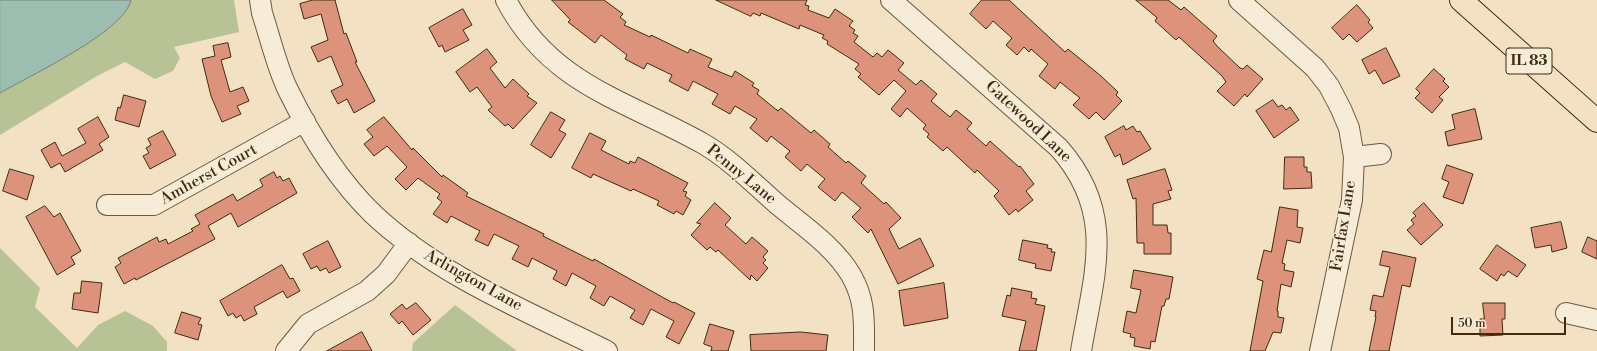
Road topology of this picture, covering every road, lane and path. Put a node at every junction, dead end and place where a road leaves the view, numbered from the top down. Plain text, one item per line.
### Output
1 (260, 0) edge
2 (506, 0) edge
3 (891, 0) edge
4 (1239, 0) edge
5 (1461, 0) edge
6 (305, 121) junction
7 (1597, 121) edge
8 (1381, 154) dead end
9 (1354, 158) junction
10 (107, 205) dead end
11 (409, 244) junction
12 (1566, 313) dead end
13 (1597, 320) edge
14 (286, 351) edge
15 (607, 351) edge
16 (864, 351) edge
17 (1081, 351) edge
18 (1320, 351) edge

1 - 6 street, Arlington Lane
2 - 16 street, Penny Lane
3 - 17 street, Gatewood Lane
4 - 9 street, Fairfax Lane
5 - 7 main road, IL 83
6 - 10 street, Amherst Court
6 - 11 street, Arlington Lane
8 - 9 street
9 - 18 street, Fairfax Lane
11 - 14 street
11 - 15 street, Arlington Lane
12 - 13 street

